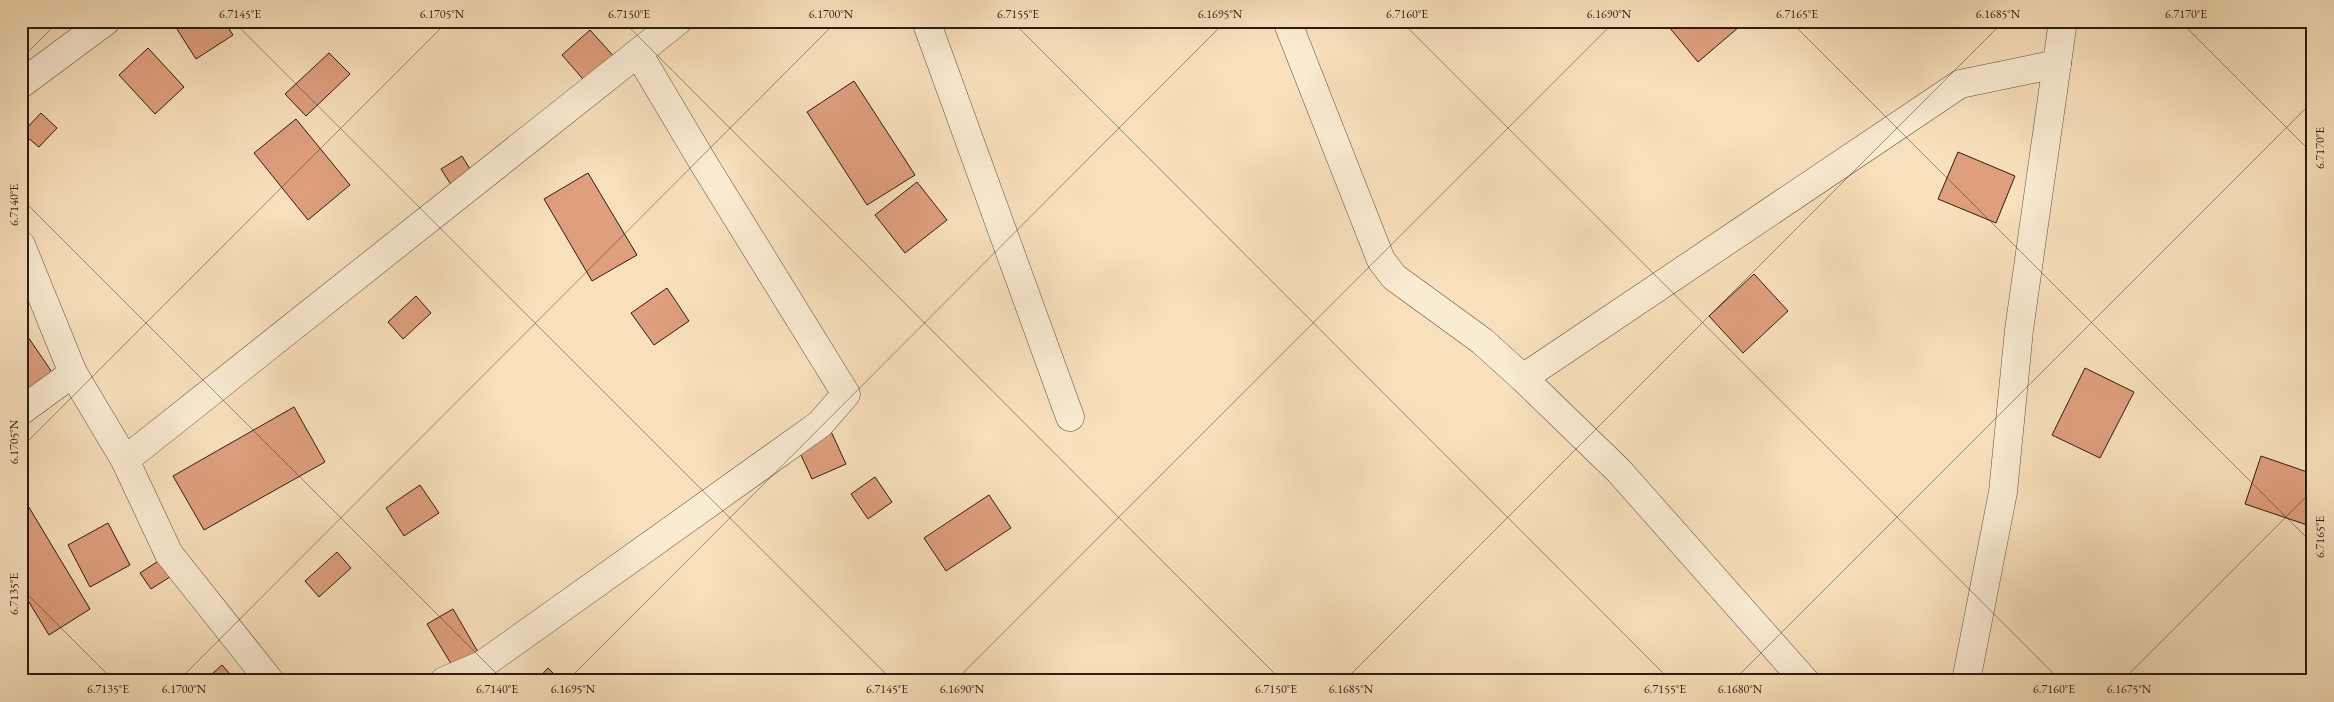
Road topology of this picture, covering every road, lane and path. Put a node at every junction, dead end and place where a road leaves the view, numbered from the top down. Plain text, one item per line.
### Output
1 (106, 21) edge
2 (678, 21) edge
3 (926, 21) edge
4 (1287, 21) edge
5 (2063, 21) edge
6 (638, 53) junction
7 (2057, 64) junction
8 (21, 84) edge
9 (21, 245) edge
10 (73, 373) junction
11 (1523, 378) junction
12 (21, 411) edge
13 (1070, 417) dead end
14 (125, 460) junction
15 (268, 680) edge
16 (444, 681) edge
17 (1805, 681) edge
18 (1966, 681) edge

1 - 8 street
2 - 6 street
3 - 13 street
4 - 11 street
5 - 7 street
6 - 14 street
6 - 16 street
7 - 11 street
7 - 18 street
9 - 10 street
10 - 12 street
10 - 14 street
11 - 17 street
14 - 15 street

